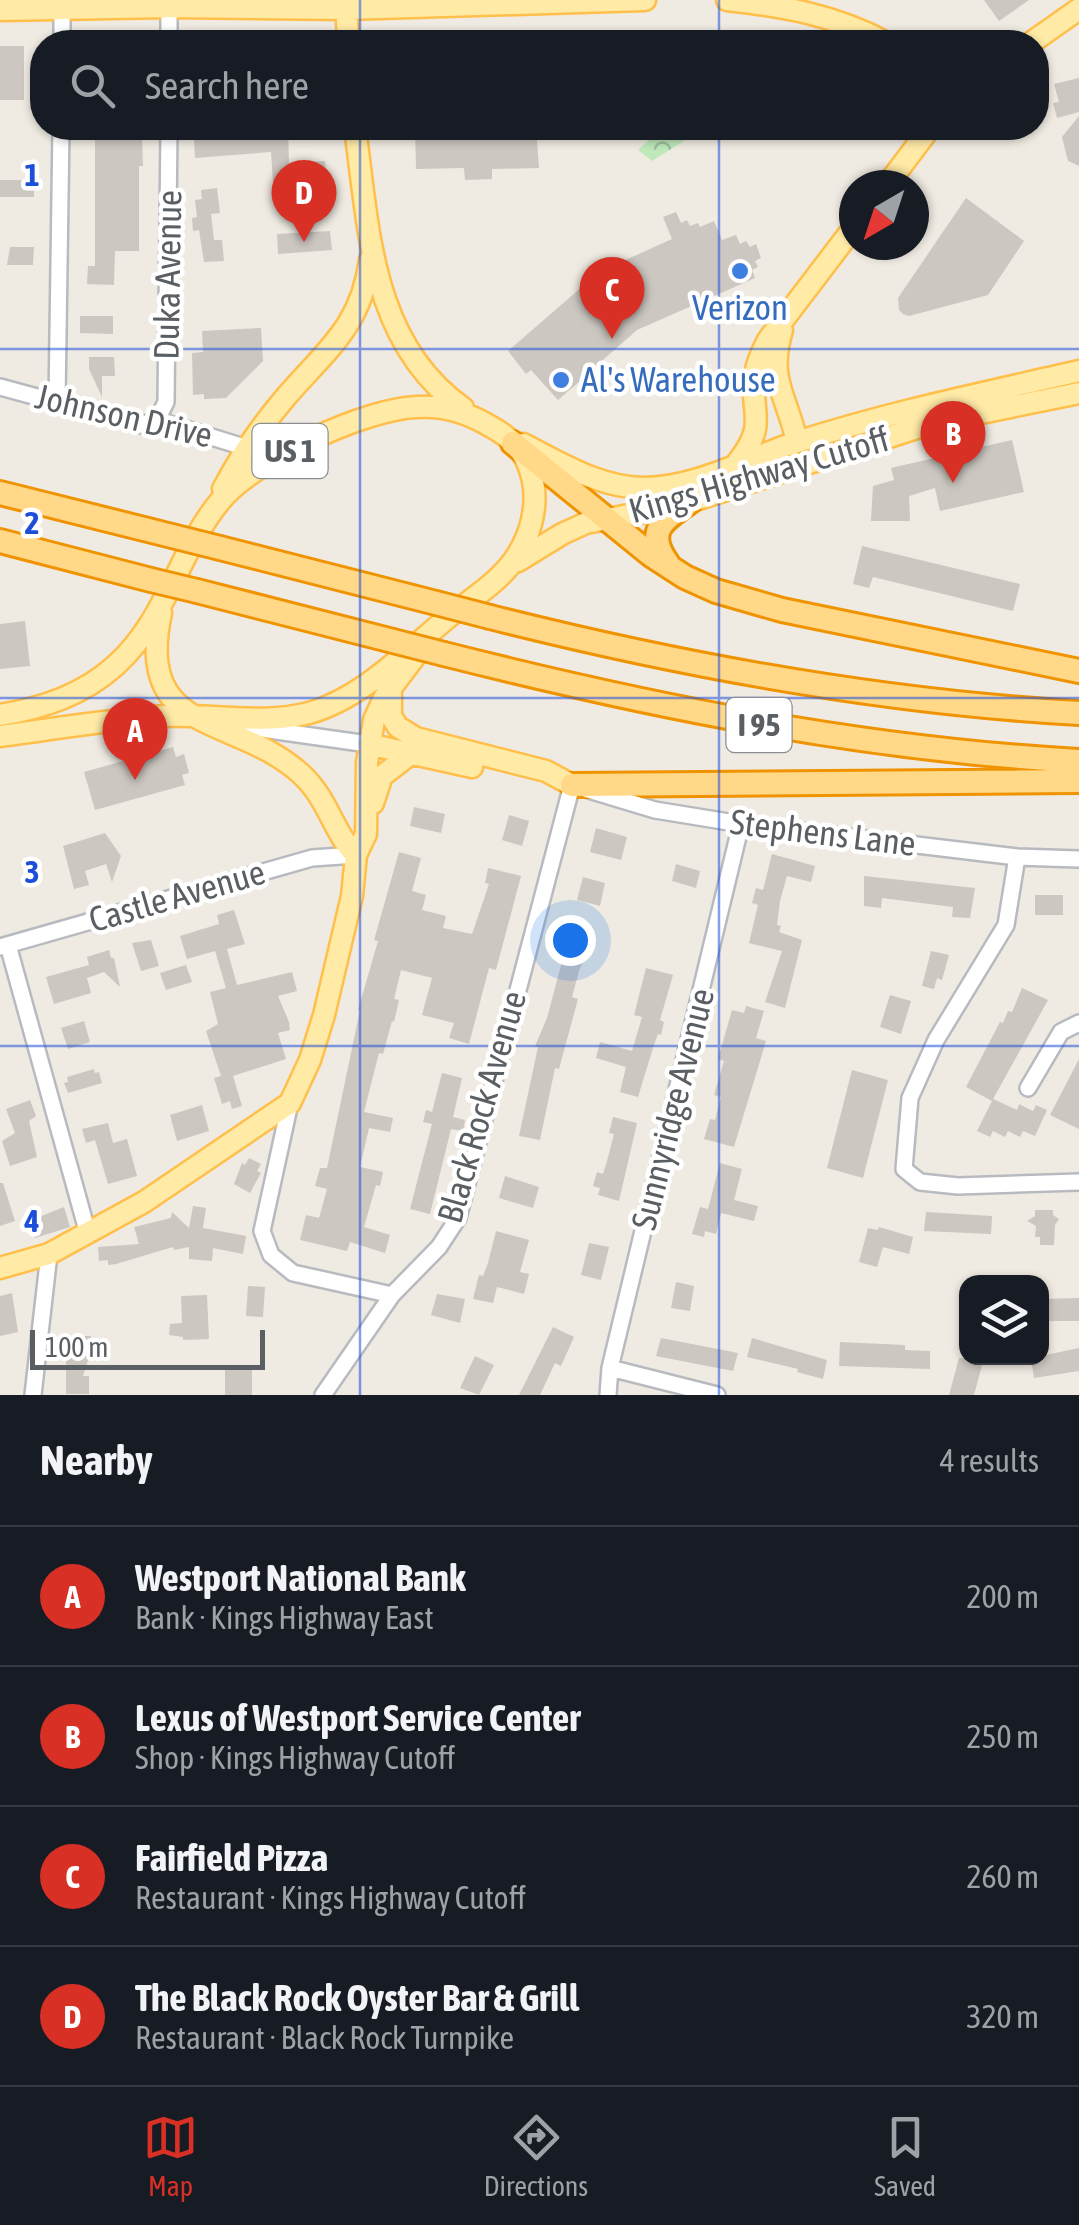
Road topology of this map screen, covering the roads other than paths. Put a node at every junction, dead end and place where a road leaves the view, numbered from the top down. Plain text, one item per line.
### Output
1 (645, 0) edge
2 (727, 0) edge
3 (346, 5) edge
4 (169, 7) junction
5 (1079, 9) edge
6 (0, 10) edge
7 (62, 10) junction
8 (62, 30) edge
9 (169, 30) edge
10 (347, 30) edge
11 (859, 30) edge
12 (1049, 30) edge
13 (60, 140) edge
14 (169, 140) edge
15 (357, 140) edge
16 (921, 140) edge
17 (898, 170) edge
18 (372, 248) junction
19 (839, 248) edge
20 (784, 324) junction
21 (1079, 371) edge
22 (0, 387) edge
23 (1079, 393) edge
24 (1015, 396) junction
25 (57, 402) junction
26 (157, 420) junction
27 (481, 421) junction
28 (508, 439) junction
29 (797, 442) junction
30 (247, 448) junction
31 (736, 464) junction
32 (0, 492) edge
33 (691, 501) junction
34 (212, 512) junction
35 (606, 518) junction
36 (0, 541) edge
37 (508, 568) junction
38 (674, 570) junction
39 (164, 601) junction
40 (439, 612) junction
41 (1079, 672) edge
42 (393, 684) junction
43 (1079, 713) edge
44 (0, 715) edge
45 (193, 716) junction
46 (0, 736) edge
47 (368, 744) junction
48 (412, 752) junction
49 (1079, 761) edge
50 (1079, 781) edge
51 (572, 785) junction
52 (368, 824) junction
53 (740, 824) junction
54 (356, 855) junction
55 (1017, 856) junction
56 (1079, 859) edge
57 (4, 946) edge
58 (1079, 1023) edge
59 (1028, 1088) dead end
60 (290, 1103) junction
61 (1079, 1182) edge
62 (88, 1234) junction
63 (50, 1254) junction
64 (0, 1268) edge
65 (392, 1295) junction
66 (610, 1368) junction
67 (32, 1395) edge
68 (323, 1395) edge
69 (608, 1395) edge
70 (717, 1395) edge

1 - 3 main road
2 - 11 main road
3 - 4 main road
3 - 10 main road
4 - 7 main road
4 - 9 street
5 - 12 main road
6 - 7 main road
7 - 8 street
13 - 25 street
14 - 26 street, Duka Avenue
15 - 18 main road
16 - 17 main road
18 - 27 main road
18 - 30 main road
19 - 20 main road
20 - 29 main road
20 - 31 main road
21 - 24 main road, Kings Highway Cutoff / US 1
22 - 25 street, Johnson Drive
23 - 24 main road, Kings Highway Cutoff / US 1
24 - 29 main road, Kings Highway Cutoff / US 1
24 - 33 main road, Kings Highway Cutoff / US 1
25 - 26 street, Johnson Drive
26 - 30 street, Johnson Drive
27 - 28 main road, US 1
27 - 34 main road, US 1
28 - 31 main road, Kings Highway Cutoff / US 1
28 - 35 highway
28 - 37 main road, US 1
29 - 31 main road, Kings Highway Cutoff / US 1
30 - 34 main road
32 - 40 highway, I 95, bridge
33 - 35 main road, Kings Highway Cutoff / US 1
33 - 38 highway
34 - 39 main road, US 1
35 - 37 main road, Kings Highway Cutoff / US 1
35 - 38 highway
36 - 49 highway, I 95, bridge
37 - 40 main road, US 1
38 - 41 highway
39 - 44 main road, US 1
39 - 45 main road
40 - 42 main road
40 - 43 highway, I 95, bridge
40 - 45 main road, US 1
42 - 47 main road
42 - 51 main road, Stephens Lane
45 - 46 main road, US 1
45 - 47 street, Stephens Lane
45 - 54 main road
47 - 48 main road, Stephens Lane
47 - 52 main road
48 - 51 main road, Stephens Lane
48 - 52 main road
50 - 51 highway
51 - 53 street, Stephens Lane
51 - 65 street, Black Rock Avenue
52 - 54 main road
53 - 55 street, Stephens Lane
53 - 66 street, Sunnyridge Avenue
54 - 57 street, Castle Avenue
54 - 60 main road
55 - 56 street, Stephens Lane
55 - 61 street
57 - 62 street
58 - 59 street
60 - 62 main road
60 - 65 street
62 - 63 main road
63 - 64 main road
63 - 67 street
65 - 68 street, Black Rock Avenue
66 - 69 street, Sunnyridge Avenue
66 - 70 street

